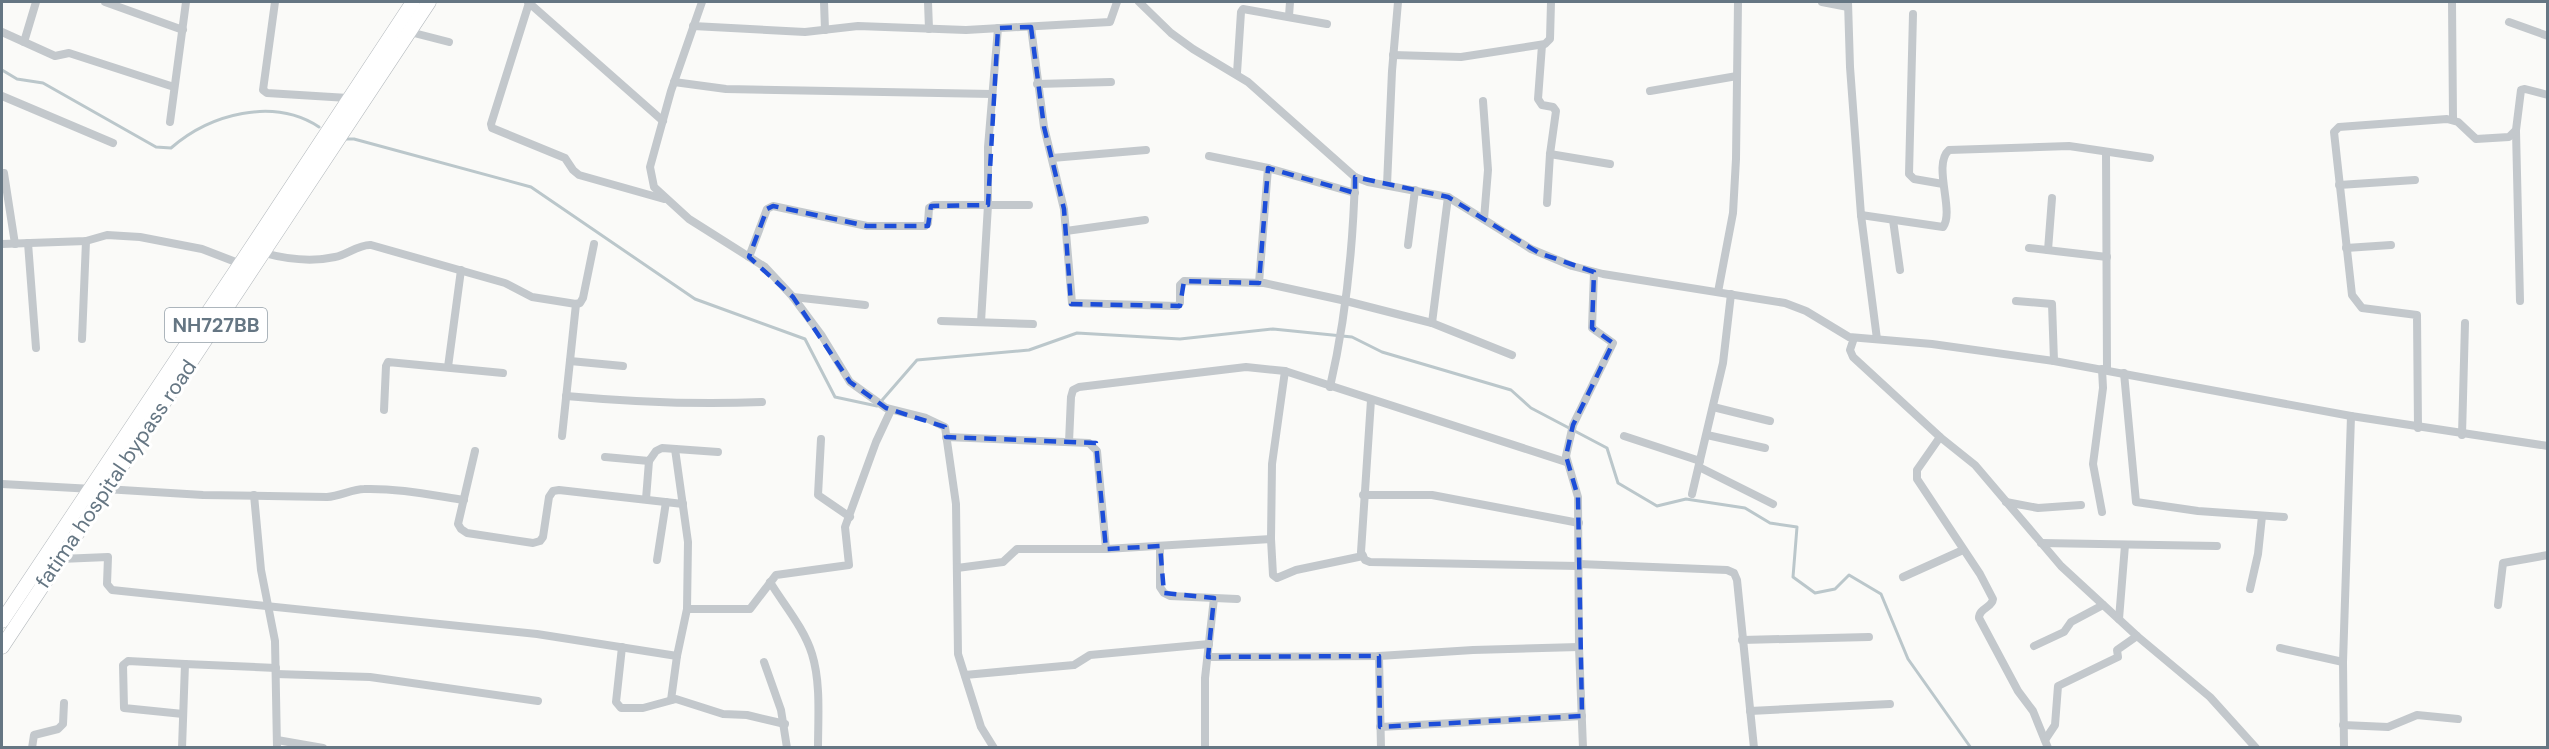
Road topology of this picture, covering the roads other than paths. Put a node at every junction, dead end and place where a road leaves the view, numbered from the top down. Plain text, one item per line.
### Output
1 (36, 2) edge
2 (105, 2) edge
3 (186, 2) edge
4 (275, 2) edge
5 (413, 2) edge
6 (429, 2) edge
7 (529, 2) edge
8 (702, 2) edge
9 (824, 2) edge
10 (928, 2) edge
11 (1117, 2) edge
12 (1139, 2) edge
13 (1290, 2) edge
14 (1398, 2) edge
15 (1551, 2) edge
16 (1737, 2) edge
17 (1822, 2) edge
18 (2452, 2) edge
19 (1848, 4) edge
20 (1913, 14) dead end
21 (1289, 16) junction
22 (2509, 22) dead end
23 (1327, 24) dead end
24 (693, 26) junction
25 (1031, 27) junction
26 (998, 28) junction
27 (929, 29) junction
28 (183, 30) junction
29 (825, 30) junction
30 (2, 32) edge
31 (410, 32) junction
32 (2547, 36) edge
33 (24, 42) junction
34 (449, 42) dead end
35 (1542, 45) junction
36 (1394, 55) junction
37 (383, 60) junction
38 (1237, 74) junction
39 (1737, 76) junction
40 (674, 82) junction
41 (1111, 82) dead end
42 (1036, 84) junction
43 (174, 87) junction
44 (1650, 91) dead end
45 (992, 94) junction
46 (2547, 95) edge
47 (2, 96) edge
48 (348, 98) junction
49 (1483, 101) dead end
50 (2453, 119) junction
51 (663, 121) junction
52 (170, 122) dead end
53 (2516, 130) junction
54 (113, 143) dead end
55 (1146, 150) dead end
56 (2106, 152) junction
57 (1550, 154) junction
58 (1209, 156) dead end
59 (1052, 158) junction
60 (2150, 158) dead end
61 (1610, 164) dead end
62 (1268, 168) junction
63 (4, 173) dead end
64 (1355, 177) junction
65 (2415, 180) dead end
66 (1943, 184) junction
67 (1388, 185) junction
68 (2339, 185) junction
69 (1415, 190) junction
70 (1355, 192) junction
71 (1448, 197) junction
72 (2052, 198) dead end
73 (668, 200) junction
74 (1547, 203) dead end
75 (988, 205) junction
76 (1029, 205) dead end
77 (1861, 215) junction
78 (1484, 219) junction
79 (1145, 220) dead end
80 (1893, 220) junction
81 (1066, 231) junction
82 (86, 241) junction
83 (15, 243) junction
84 (28, 243) junction
85 (2, 244) edge
86 (594, 244) dead end
87 (1408, 245) dead end
88 (2391, 245) dead end
89 (2029, 248) dead end
90 (2346, 248) junction
91 (2048, 250) junction
92 (264, 253) junction
93 (749, 257) junction
94 (2107, 257) junction
95 (246, 267) junction
96 (461, 270) junction
97 (1900, 270) dead end
98 (1594, 272) junction
99 (1259, 282) junction
100 (1718, 292) junction
101 (1731, 294) junction
102 (793, 297) junction
103 (1346, 300) junction
104 (2016, 301) dead end
105 (2520, 301) dead end
106 (576, 304) junction
107 (865, 305) dead end
108 (941, 321) dead end
109 (981, 322) junction
110 (1432, 323) junction
111 (2465, 323) dead end
112 (1033, 324) dead end
113 (1854, 338) junction
114 (82, 339) dead end
115 (1877, 339) junction
116 (36, 348) dead end
117 (1512, 355) dead end
118 (570, 361) junction
119 (2054, 361) junction
120 (623, 366) dead end
121 (448, 367) junction
122 (2105, 369) junction
123 (1285, 371) junction
124 (503, 373) dead end
125 (2124, 373) junction
126 (1330, 387) junction
127 (566, 396) junction
128 (1371, 400) junction
129 (762, 402) dead end
130 (1713, 407) junction
131 (889, 409) junction
132 (384, 410) dead end
133 (2351, 416) junction
134 (1770, 421) dead end
135 (2418, 428) junction
136 (1707, 435) junction
137 (2462, 435) junction
138 (562, 436) dead end
139 (1624, 436) dead end
140 (946, 437) junction
141 (1940, 437) junction
142 (821, 439) dead end
143 (1069, 442) junction
144 (2547, 446) edge
145 (1765, 448) dead end
146 (675, 449) junction
147 (475, 451) dead end
148 (718, 452) dead end
149 (605, 457) dead end
150 (649, 461) junction
151 (1566, 462) junction
152 (1700, 464) junction
153 (2, 484) edge
154 (89, 488) junction
155 (105, 489) junction
156 (1692, 494) dead end
157 (254, 495) junction
158 (1363, 495) junction
159 (646, 499) junction
160 (464, 500) junction
161 (666, 502) junction
162 (2006, 502) junction
163 (683, 504) junction
164 (1773, 504) dead end
165 (2081, 505) dead end
166 (2102, 512) dead end
167 (2262, 516) junction
168 (850, 517) junction
169 (2284, 517) dead end
170 (1579, 523) junction
171 (1271, 539) junction
172 (2041, 543) junction
173 (2125, 545) junction
174 (1160, 546) junction
175 (2217, 546) dead end
176 (1106, 549) junction
177 (1963, 550) junction
178 (2547, 555) edge
179 (1363, 556) junction
180 (59, 559) junction
181 (657, 560) dead end
182 (1579, 565) junction
183 (957, 568) junction
184 (1903, 577) dead end
185 (770, 582) junction
186 (2250, 589) dead end
187 (1214, 598) junction
188 (1237, 599) dead end
189 (2103, 605) junction
190 (2498, 605) dead end
191 (268, 606) junction
192 (687, 609) junction
193 (2119, 619) junction
194 (2, 621) edge
195 (2138, 636) junction
196 (1869, 637) dead end
197 (1742, 640) junction
198 (1209, 644) junction
199 (2034, 646) dead end
200 (2, 647) edge
201 (622, 647) junction
202 (1579, 647) junction
203 (2280, 648) dead end
204 (677, 656) junction
205 (1379, 656) junction
206 (1208, 657) junction
207 (764, 662) dead end
208 (2343, 662) junction
209 (185, 664) junction
210 (276, 671) junction
211 (965, 675) junction
212 (671, 700) junction
213 (538, 701) dead end
214 (64, 702) dead end
215 (1890, 704) dead end
216 (1750, 711) junction
217 (183, 714) junction
218 (1582, 716) junction
219 (2458, 719) dead end
220 (784, 724) junction
221 (2343, 725) junction
222 (1380, 727) junction
223 (2047, 743) edge
224 (277, 744) edge
225 (32, 747) edge
226 (182, 747) edge
227 (323, 747) edge
228 (787, 747) edge
229 (818, 747) edge
230 (994, 747) edge
231 (1205, 747) edge
232 (1381, 747) edge
233 (1583, 747) edge
234 (1754, 747) edge
235 (2256, 747) edge
236 (2344, 747) edge

1 - 33 street
2 - 28 street
3 - 28 street
4 - 48 street
5 - 37 highway, fatima hospital bypass road / NH727BB
6 - 31 highway, fatima hospital bypass road / NH727BB
7 - 51 street
7 - 73 street
8 - 24 street
9 - 29 street
10 - 27 street
11 - 25 street
12 - 38 street
13 - 21 street
14 - 36 street
15 - 35 street
16 - 39 street
17 - 19 street
18 - 50 street
19 - 77 street
20 - 66 street
21 - 23 street
21 - 38 street
22 - 32 street
24 - 29 street
24 - 40 street
25 - 26 street
25 - 42 street
26 - 27 street
26 - 45 street
27 - 29 street
28 - 43 street
30 - 33 street
31 - 34 street
31 - 37 highway, fatima hospital bypass road / NH727BB
33 - 43 street
35 - 36 street
35 - 57 street
36 - 67 street
37 - 48 highway, fatima hospital bypass road / NH727BB
37 - 92 highway, fatima hospital bypass road / NH727BB
38 - 64 street
39 - 44 street
39 - 100 street
40 - 45 street
40 - 51 street
41 - 42 street
42 - 59 street
43 - 52 street
45 - 75 street
46 - 53 street
47 - 54 street
48 - 95 highway, fatima hospital bypass road / NH727BB
49 - 78 street
50 - 53 street
50 - 68 street
51 - 73 street
53 - 105 street
55 - 59 street
56 - 60 street
56 - 66 street
56 - 94 street
57 - 61 street
57 - 74 street
58 - 62 street
59 - 81 street
62 - 70 street
62 - 99 street
63 - 83 street
64 - 67 street
64 - 70 street
65 - 68 street
66 - 80 street
67 - 69 street
68 - 90 street
69 - 71 street
69 - 87 street
70 - 103 street
71 - 78 street
71 - 110 street
72 - 91 street
73 - 93 street
75 - 76 street
75 - 93 street
75 - 109 street
77 - 80 street
77 - 115 street
78 - 98 street
79 - 81 street
80 - 97 street
81 - 99 street
82 - 84 street
82 - 95 street
82 - 114 street
83 - 84 street
83 - 85 street
84 - 116 street
86 - 106 street
88 - 90 street
89 - 91 street
90 - 135 street
91 - 94 street
92 - 95 highway, fatima hospital bypass road / NH727BB
92 - 96 street
93 - 102 street
94 - 122 street
95 - 154 highway, fatima hospital bypass road / NH727BB
95 - 155 highway, fatima hospital bypass road / NH727BB
96 - 106 street
96 - 121 street
98 - 100 street
98 - 151 street
99 - 103 street
100 - 101 street
101 - 113 street
101 - 130 street
102 - 107 street
102 - 131 street
103 - 110 street
103 - 126 street
104 - 119 street
106 - 118 street
108 - 109 street
109 - 112 street
110 - 117 street
111 - 137 street
113 - 115 street
113 - 141 street
115 - 119 street
118 - 120 street
118 - 127 street
119 - 122 street
121 - 124 street
121 - 132 street
122 - 125 street
122 - 166 street
123 - 126 street
123 - 143 street
123 - 171 street
125 - 133 street
125 - 167 street
126 - 128 street
127 - 129 street
127 - 138 street
128 - 151 street
128 - 158 street
130 - 134 street
130 - 136 street
131 - 140 street
131 - 168 street
133 - 135 street
133 - 208 street
135 - 137 street
136 - 145 street
136 - 152 street
137 - 144 street
139 - 152 street
140 - 143 street
140 - 183 street
141 - 162 street
141 - 177 street
142 - 168 street
143 - 176 street
146 - 148 street
146 - 150 street
146 - 163 street
147 - 160 street
149 - 150 street
150 - 159 street
151 - 170 street
152 - 156 street
152 - 164 street
153 - 154 street
154 - 155 street
154 - 194 highway, fatima hospital bypass road / NH727BB
155 - 157 street
155 - 180 highway, fatima hospital bypass road / NH727BB
157 - 160 street
157 - 191 street
158 - 170 street
158 - 179 street
159 - 160 street
159 - 161 street
161 - 163 street
161 - 181 street
162 - 165 street
162 - 172 street
163 - 192 street
167 - 169 street
167 - 186 street
168 - 185 street
170 - 182 street
171 - 174 street
171 - 179 street
172 - 173 street
172 - 189 street
173 - 175 street
173 - 193 street
174 - 176 street
174 - 187 street
176 - 183 street
177 - 184 street
177 - 223 street
178 - 190 street
179 - 182 street
180 - 191 street
180 - 200 highway, fatima hospital bypass road / NH727BB
182 - 197 street
182 - 202 street
183 - 211 street
185 - 192 street
185 - 229 street
187 - 188 street
187 - 198 street
189 - 193 street
189 - 199 street
191 - 201 street
191 - 210 street
192 - 204 street
193 - 195 street
195 - 223 street
195 - 235 street
196 - 197 street
197 - 216 street
198 - 206 street
198 - 211 street
201 - 204 street
201 - 212 street
202 - 205 street
202 - 218 street
203 - 208 street
204 - 212 street
205 - 206 street
205 - 222 street
206 - 231 street
207 - 220 street
208 - 221 street
209 - 210 street
209 - 217 street
209 - 217 street
210 - 213 street
210 - 224 street
211 - 230 street
212 - 220 street
214 - 225 street
215 - 216 street
216 - 234 street
217 - 226 street
218 - 222 street
218 - 233 street
219 - 221 street
220 - 228 street
221 - 236 street
222 - 232 street
224 - 227 street

